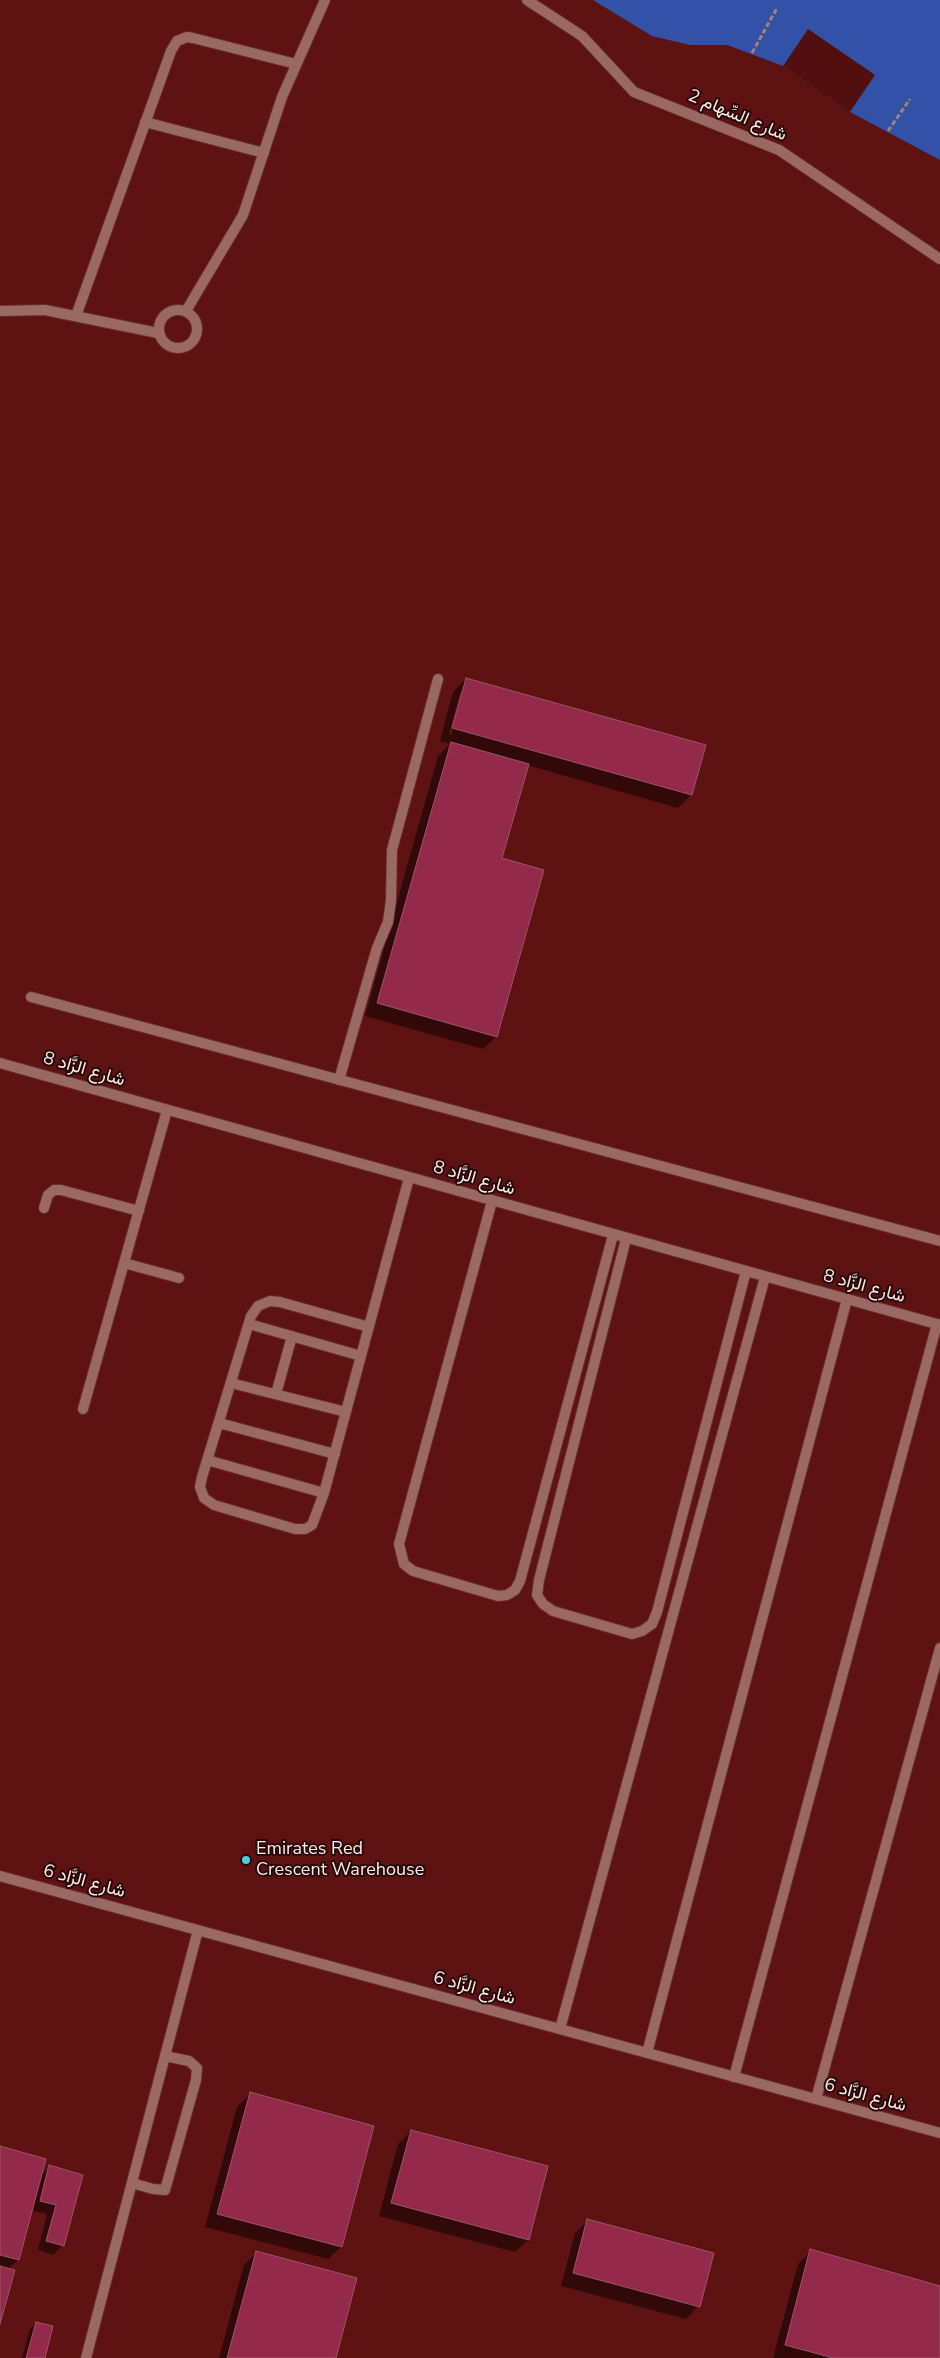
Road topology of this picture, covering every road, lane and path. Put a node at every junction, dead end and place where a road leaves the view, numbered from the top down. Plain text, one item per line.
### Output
1 (325, 0) edge
2 (527, 0) edge
3 (777, 8) dead end
4 (752, 53) dead end
5 (296, 64) junction
6 (910, 99) dead end
7 (145, 122) junction
8 (888, 131) dead end
9 (264, 153) junction
10 (940, 259) edge
11 (0, 311) edge
12 (186, 311) junction
13 (76, 316) junction
14 (158, 333) junction
15 (438, 679) dead end
16 (31, 997) dead end
17 (0, 1063) edge
18 (339, 1080) junction
19 (167, 1110) junction
20 (409, 1178) junction
21 (492, 1201) junction
22 (44, 1208) dead end
23 (139, 1211) junction
24 (612, 1235) junction
25 (626, 1239) junction
26 (940, 1242) edge
27 (124, 1263) junction
28 (746, 1272) junction
29 (765, 1277) junction
30 (179, 1278) dead end
31 (847, 1299) junction
32 (249, 1324) junction
33 (939, 1324) edge
34 (369, 1327) junction
35 (292, 1336) junction
36 (361, 1356) junction
37 (230, 1383) junction
38 (276, 1394) junction
39 (83, 1409) dead end
40 (346, 1412) junction
41 (218, 1422) junction
42 (335, 1454) junction
43 (207, 1460) junction
44 (324, 1492) junction
45 (940, 1648) edge
46 (0, 1876) edge
47 (198, 1930) junction
48 (560, 2029) junction
49 (647, 2053) junction
50 (165, 2056) junction
51 (734, 2077) junction
52 (816, 2099) junction
53 (940, 2133) edge
54 (132, 2182) junction
55 (86, 2358) edge

1 - 5 street
2 - 10 street, شارع السِّهام 2
3 - 4 path
5 - 7 street
5 - 9 street
6 - 8 path
7 - 9 street
7 - 13 street
9 - 12 street
11 - 13 street
12 - 14 street
12 - 14 street
13 - 14 street
15 - 18 street
16 - 18 street
17 - 19 street, شارع الزَّاد 8
18 - 26 street
19 - 20 street, شارع الزَّاد 8
19 - 23 street
20 - 21 street, شارع الزَّاد 8
20 - 34 street
21 - 24 street, شارع الزَّاد 8
21 - 24 street
22 - 23 street
23 - 27 street
24 - 25 street, شارع الزَّاد 8
25 - 28 street, شارع الزَّاد 8
25 - 28 street
27 - 30 street
27 - 39 street
28 - 29 street, شارع الزَّاد 8
29 - 31 street, شارع الزَّاد 8
29 - 48 street
31 - 33 street, شارع الزَّاد 8
31 - 49 street
32 - 34 street
32 - 35 street
32 - 37 street
33 - 51 street
34 - 36 street
35 - 36 street
35 - 38 street
36 - 40 street
37 - 38 street
37 - 41 street
38 - 40 street
40 - 42 street
41 - 42 street
41 - 43 street
42 - 44 street
43 - 44 street
43 - 44 street
45 - 52 street
46 - 47 street, شارع الزَّاد 6
47 - 48 street, شارع الزَّاد 6
47 - 50 street
48 - 49 street, شارع الزَّاد 6
49 - 51 street, شارع الزَّاد 6
50 - 54 street
50 - 54 street
51 - 52 street, شارع الزَّاد 6
52 - 53 street, شارع الزَّاد 6
54 - 55 street

